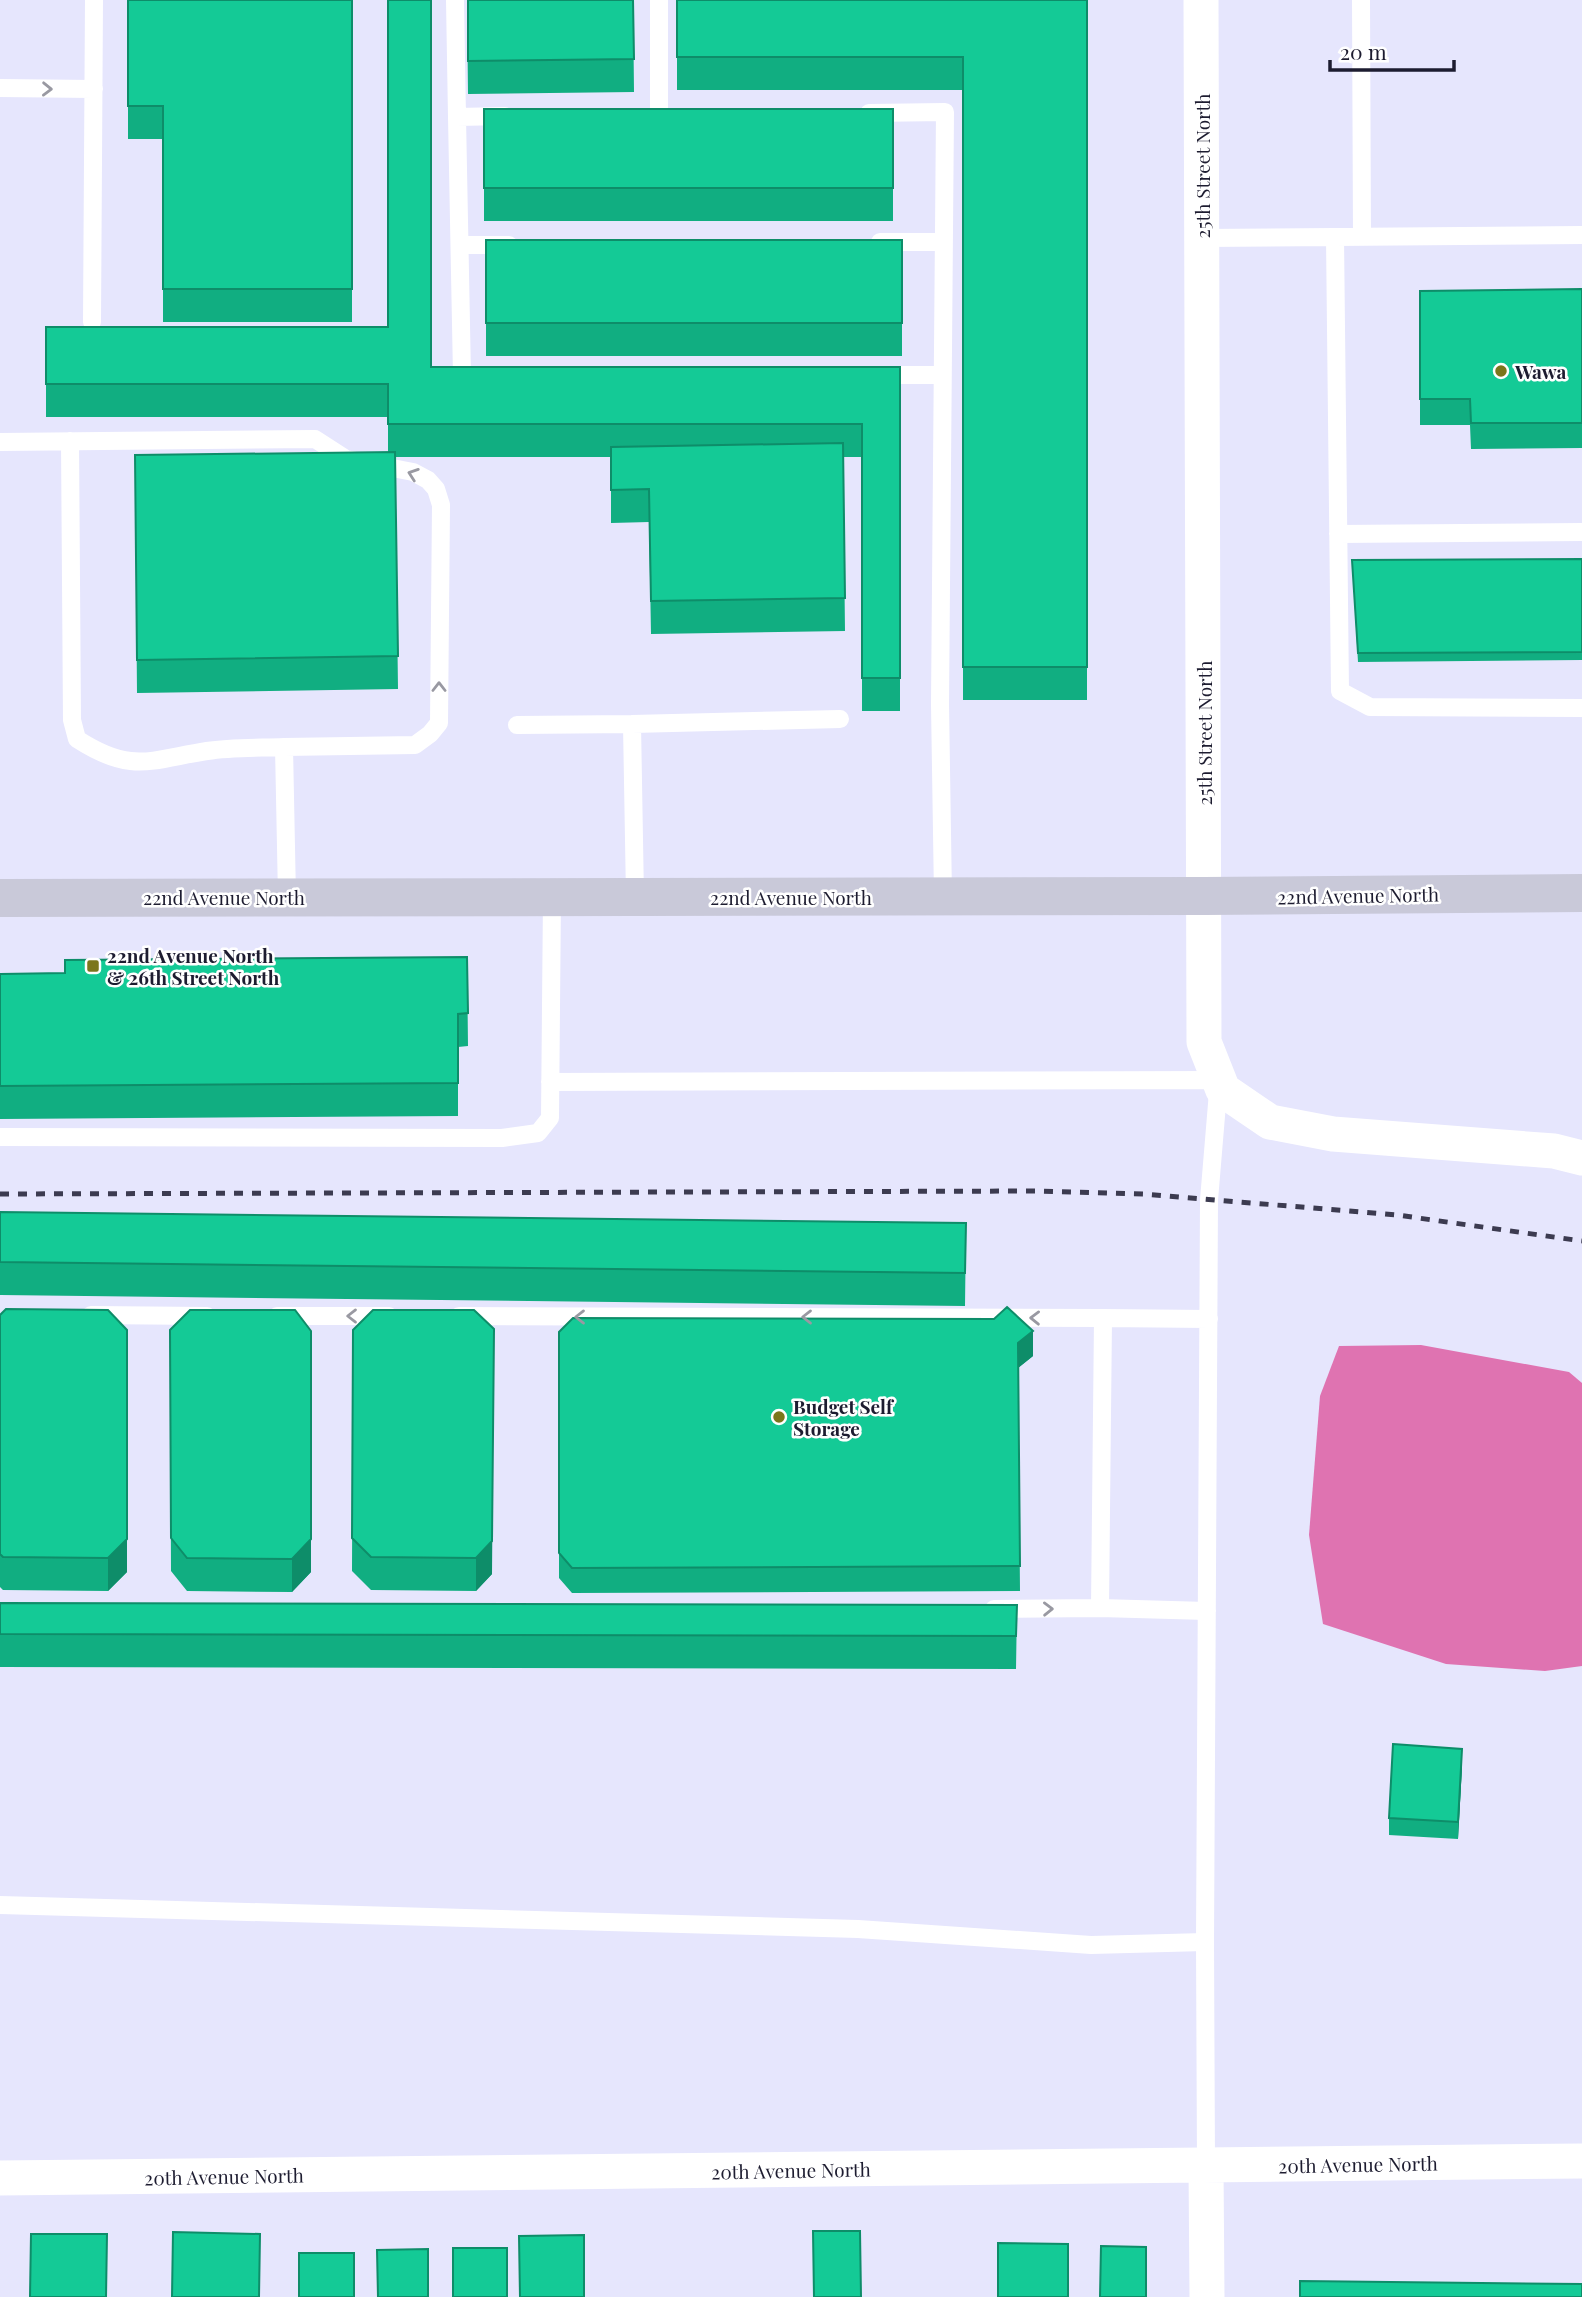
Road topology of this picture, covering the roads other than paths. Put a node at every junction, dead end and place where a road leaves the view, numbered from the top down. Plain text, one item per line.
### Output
1 (94, 0) edge
2 (455, 0) edge
3 (659, 0) edge
4 (1201, 0) edge
5 (1361, 0) edge
6 (0, 88) edge
7 (94, 89) junction
8 (850, 113) edge
9 (659, 115) edge
10 (524, 116) edge
11 (457, 117) junction
12 (1582, 235) edge
13 (1362, 236) junction
14 (1203, 237) junction
15 (1335, 237) junction
16 (860, 242) edge
17 (943, 242) junction
18 (460, 245) junction
19 (529, 245) edge
20 (92, 322) dead end
21 (859, 375) edge
22 (941, 375) junction
23 (489, 376) edge
24 (70, 441) junction
25 (0, 442) edge
26 (1582, 532) edge
27 (1338, 534) junction
28 (1582, 708) edge
29 (840, 719) dead end
30 (632, 724) junction
31 (517, 725) dead end
32 (284, 747) junction
33 (1582, 893) edge
34 (286, 897) junction
35 (552, 897) junction
36 (635, 897) junction
37 (943, 897) junction
38 (1204, 897) junction
39 (0, 898) edge
40 (1219, 1080) junction
41 (550, 1082) junction
42 (0, 1137) edge
43 (1582, 1158) edge
44 (70, 1315) edge
45 (223, 1316) edge
46 (265, 1316) edge
47 (405, 1316) edge
48 (447, 1316) edge
49 (1103, 1318) junction
50 (1209, 1319) junction
51 (1100, 1608) junction
52 (983, 1609) edge
53 (1207, 1611) junction
54 (0, 1905) edge
55 (1205, 1941) junction
56 (1582, 2161) edge
57 (1206, 2166) junction
58 (0, 2178) edge
59 (1207, 2297) edge

1 - 7 lane
2 - 11 lane
3 - 9 lane
4 - 14 street, 25th Street North
5 - 13 lane
6 -> 7 lane
7 - 20 lane
8 - 17 lane
10 - 11 lane
11 - 18 lane
12 - 13 lane
13 - 15 lane
14 - 15 lane
14 - 38 street, 25th Street North
15 - 27 lane
16 - 17 lane
17 - 22 lane
18 - 19 lane
18 - 23 lane
21 - 22 lane
22 - 37 lane
24 - 25 lane
24 - 32 lane
32 -> 24 lane
26 - 27 lane
27 - 28 lane
29 - 30 lane
30 - 31 lane
30 - 36 lane
32 - 34 lane
33 - 38 main road, 22nd Avenue North
34 - 35 main road, 22nd Avenue North
34 - 39 main road, 22nd Avenue North
35 - 36 main road, 22nd Avenue North
35 - 41 lane
36 - 37 main road, 22nd Avenue North
37 - 38 main road, 22nd Avenue North
38 - 40 street, 25th Street North
40 - 41 lane
40 - 43 street, 25th Street North
40 - 50 lane
41 - 42 lane
44 - 45 lane
47 -> 46 lane
49 -> 48 lane
49 - 50 lane
49 - 51 lane
50 - 53 lane
52 -> 51 lane
51 - 53 lane
53 - 55 lane
54 - 55 lane
55 - 57 lane
56 - 57 street, 20th Avenue North
57 - 58 street, 20th Avenue North
57 - 59 street

